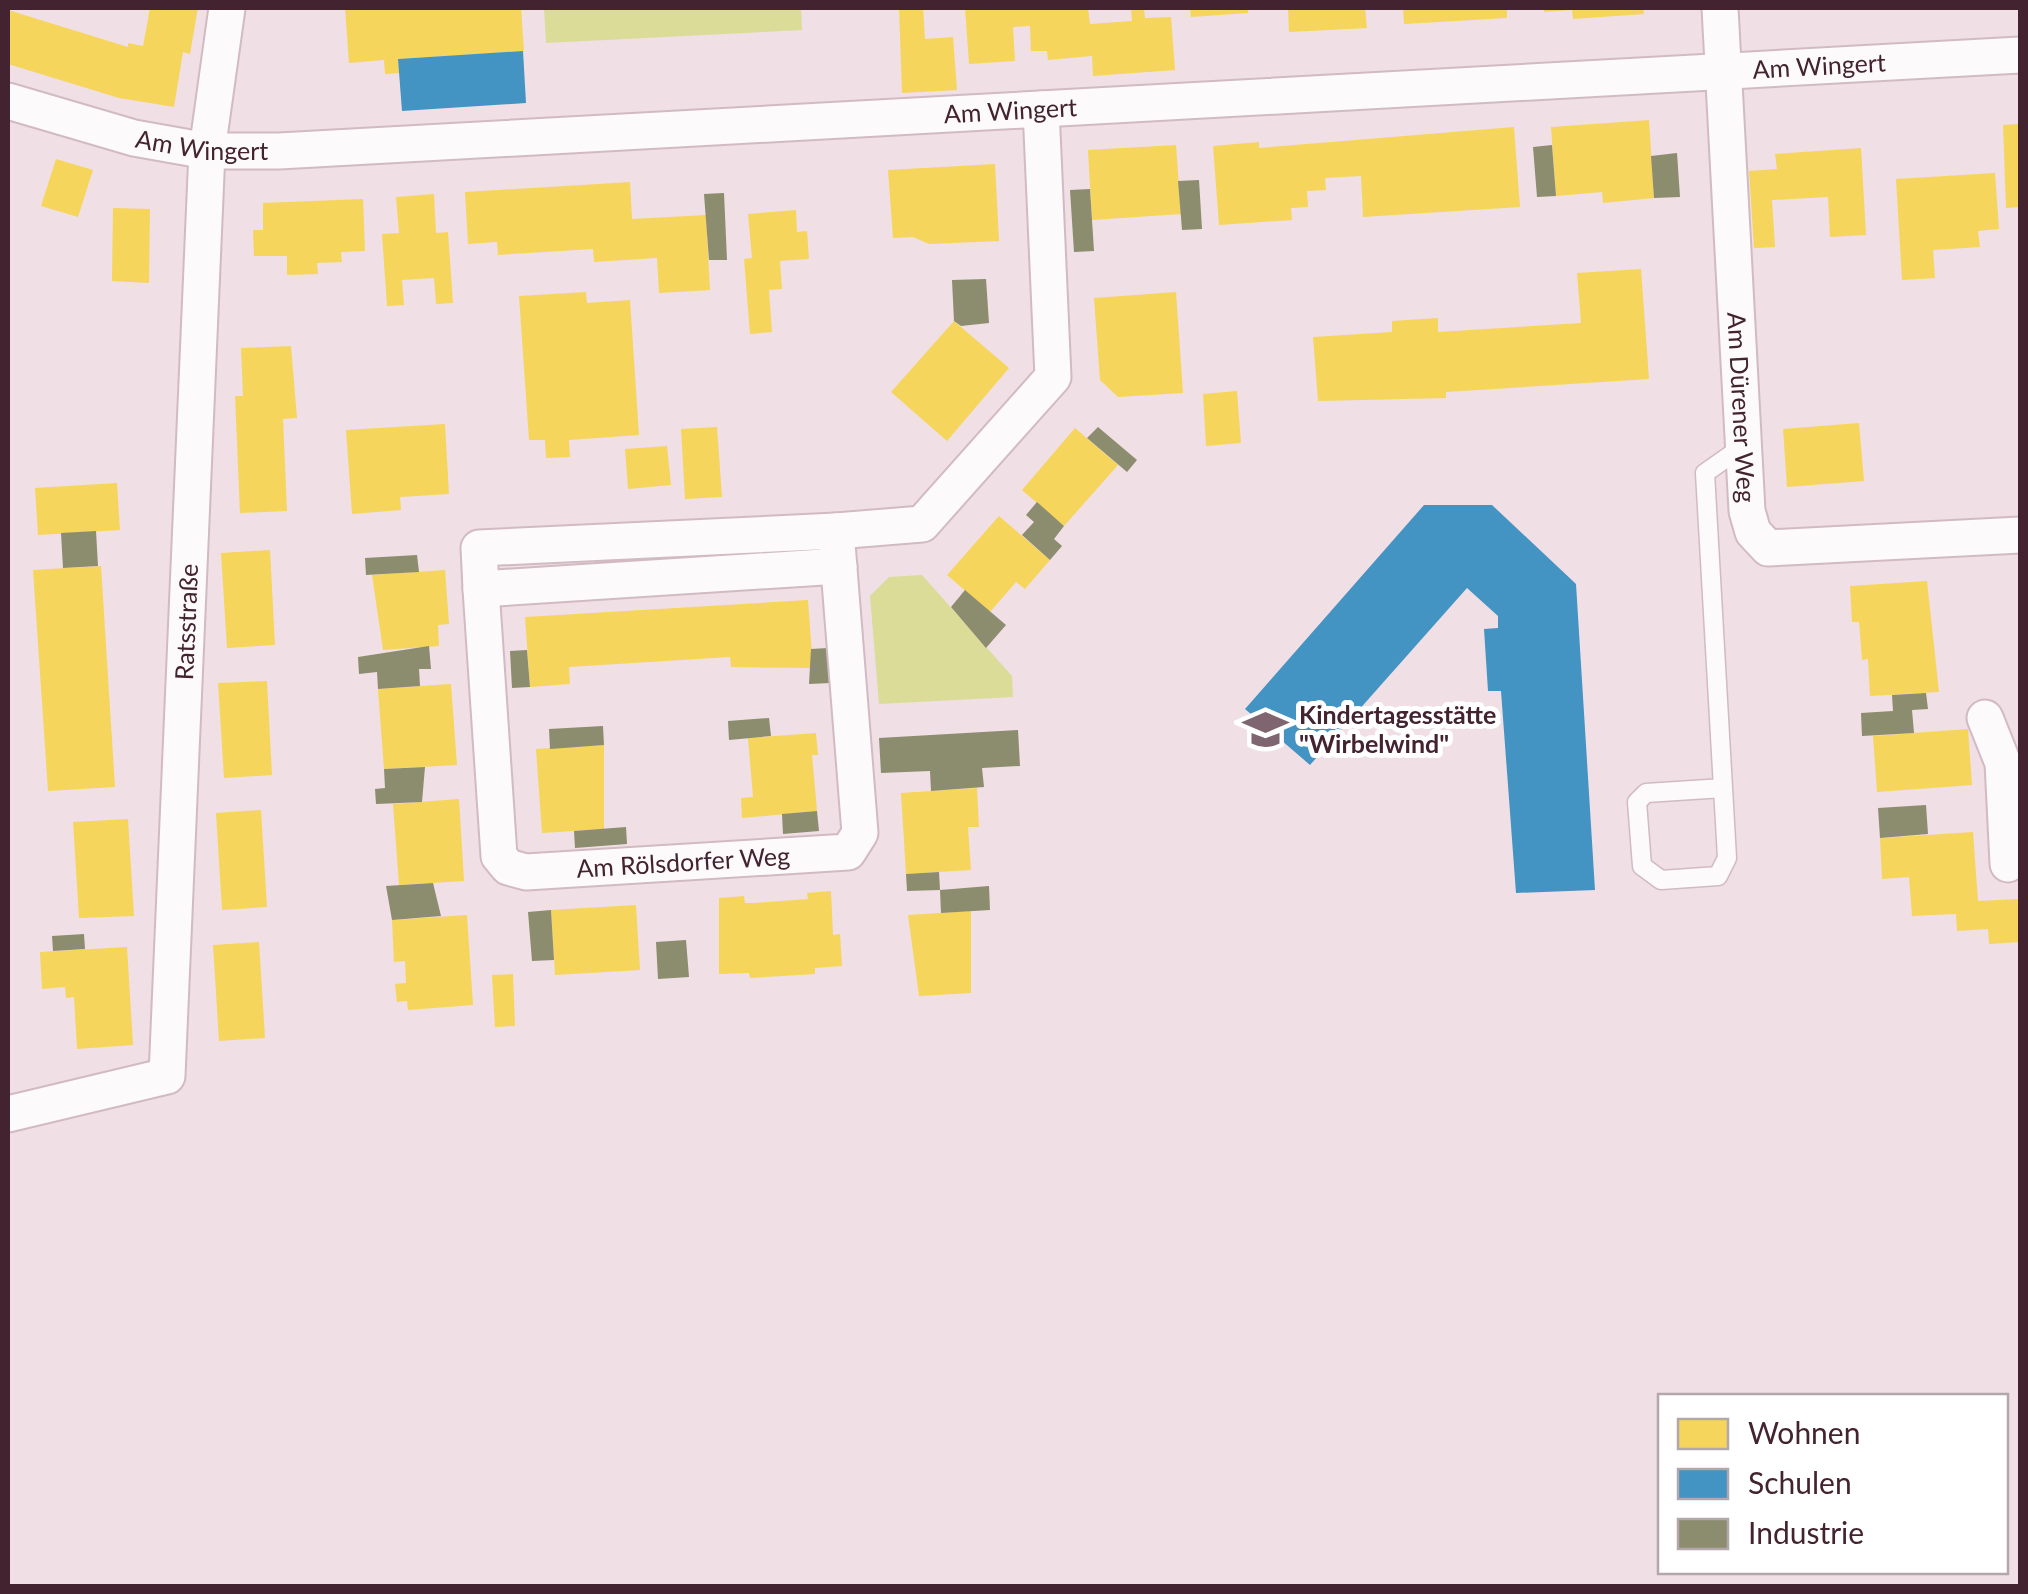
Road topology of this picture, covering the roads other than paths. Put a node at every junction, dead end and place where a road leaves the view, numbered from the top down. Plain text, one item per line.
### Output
1 (227, 8) edge
2 (1720, 8) edge
3 (2020, 54) edge
4 (1722, 69) junction
5 (8, 100) edge
6 (1041, 109) junction
7 (207, 151) junction
8 (1742, 447) junction
9 (2020, 535) edge
10 (838, 549) junction
11 (1985, 718) dead end
12 (2012, 763) edge
13 (1723, 788) junction
14 (2008, 864) dead end
15 (8, 1114) edge

1 - 7 street, Ratsstraße
2 - 4 street, Am Dürener Weg
3 - 4 street, Am Wingert
4 - 6 street, Am Wingert
4 - 8 street, Am Dürener Weg
5 - 7 street, Am Wingert
6 - 7 street, Am Wingert
6 - 10 street, Am Rölsdorfer Weg
7 - 15 street, Ratsstraße
8 - 9 street, Am Dürener Weg
8 - 13 lane
10 - 10 street, Am Rölsdorfer Weg
11 - 12 street
12 - 14 street
13 - 13 lane

